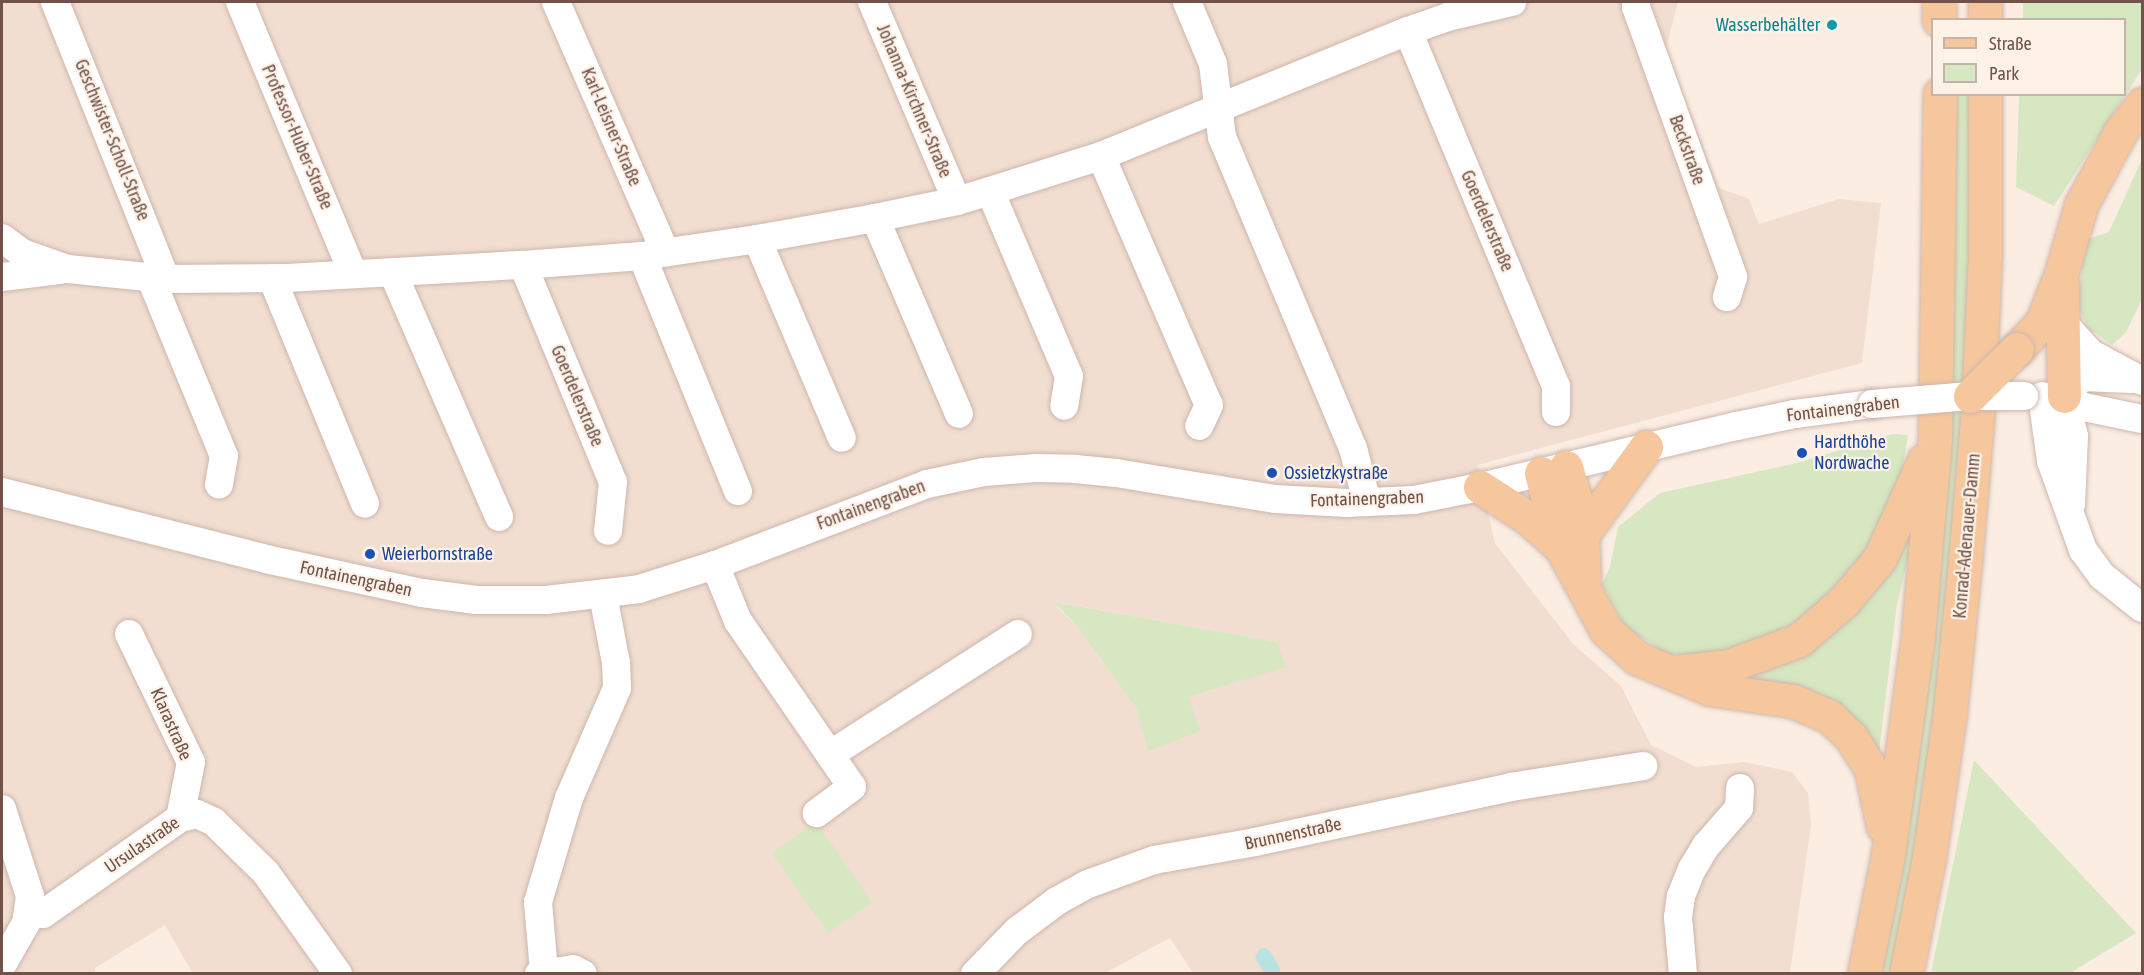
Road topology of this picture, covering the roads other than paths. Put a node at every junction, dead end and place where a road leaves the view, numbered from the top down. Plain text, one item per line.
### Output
1 (55, 2) edge
2 (240, 2) edge
3 (556, 2) edge
4 (872, 2) edge
5 (1186, 2) edge
6 (1512, 2) edge
7 (1636, 2) edge
8 (1939, 2) edge
9 (1444, 9) edge
10 (1939, 18) edge
11 (1408, 31) junction
12 (1940, 96) edge
13 (1985, 96) edge
14 (2142, 104) edge
15 (1217, 109) junction
16 (1101, 156) junction
17 (990, 191) junction
18 (957, 201) junction
19 (875, 218) junction
20 (757, 239) junction
21 (8, 248) edge
22 (654, 254) junction
23 (523, 265) junction
24 (68, 269) junction
25 (353, 273) junction
26 (393, 273) junction
27 (2, 277) edge
28 (272, 278) junction
29 (159, 279) junction
30 (1727, 297) dead end
31 (2053, 324) junction
32 (2142, 376) edge
33 (1970, 396) junction
34 (2043, 396) junction
35 (1064, 406) dead end
36 (2142, 410) edge
37 (1556, 412) dead end
38 (2113, 413) junction
39 (959, 414) dead end
40 (2142, 419) edge
41 (1199, 426) dead end
42 (1935, 436) junction
43 (842, 438) dead end
44 (1646, 447) junction
45 (1553, 470) junction
46 (219, 485) dead end
47 (1480, 487) junction
48 (738, 491) dead end
49 (2, 492) edge
50 (1367, 502) junction
51 (365, 504) dead end
52 (499, 517) dead end
53 (608, 531) dead end
54 (1572, 541) junction
55 (715, 565) junction
56 (603, 595) junction
57 (2142, 608) edge
58 (129, 634) dead end
59 (1018, 634) dead end
60 (1671, 672) junction
61 (831, 754) junction
62 (1643, 766) dead end
63 (1740, 788) dead end
64 (2, 809) edge
65 (817, 813) dead end
66 (180, 818) junction
67 (1887, 855) junction
68 (30, 912) junction
69 (2, 965) edge
70 (541, 972) edge
71 (338, 974) edge
72 (583, 974) edge
73 (975, 974) edge
74 (1683, 974) edge
75 (1864, 974) edge
76 (1906, 974) edge

1 - 29 street, Geschwister-Scholl-Straße
2 - 25 street, Professor-Huber-Straße
3 - 22 street, Karl-Leisner-Straße
4 - 18 street, Johanna-Kirchner-Straße
5 - 15 street
6 - 9 street
7 - 30 street, Beckstraße
8 - 10 main road
9 - 11 street
11 - 15 street
11 - 37 street, Goerdelerstraße
12 - 42 main road
13 - 76 main road, Konrad-Adenauer-Damm
14 - 31 main road
15 - 16 street
15 - 50 street
16 - 17 street
16 - 41 street
17 - 18 street
17 - 35 street
18 - 19 street
19 - 20 street
19 - 39 street
20 - 22 street
20 - 43 street
21 - 24 street
22 - 23 street
22 - 48 street
23 - 26 street
23 - 53 street, Goerdelerstraße
24 - 27 street
24 - 29 street
25 - 26 street
25 - 28 street
26 - 52 street
28 - 29 street
28 - 51 street
29 - 46 street
31 - 32 street
31 - 33 main road, bridge
31 - 34 main road
32 - 34 street
32 - 38 street
33 - 34 street, Fontainengraben, bridge
33 - 44 street, Fontainengraben, bridge
34 - 38 street, Fontainengraben
34 - 57 street
36 - 38 street, Fontainengraben
38 - 40 street, Fontainengraben
42 - 60 main road
42 - 67 main road
44 - 45 street, Fontainengraben
44 - 54 main road
45 - 47 street, Fontainengraben
45 - 54 main road
47 - 50 street, Fontainengraben
47 - 54 main road
49 - 56 street, Fontainengraben
50 - 55 street, Fontainengraben
54 - 60 main road
55 - 56 street, Fontainengraben
55 - 61 street
56 - 70 street
58 - 66 street, Klarastraße
59 - 61 street
60 - 67 main road
61 - 65 street
62 - 73 street, Brunnenstraße
63 - 74 street
64 - 68 street
66 - 68 street, Ursulastraße
66 - 71 street, Ursulastraße
67 - 75 main road
68 - 69 street
70 - 72 street

